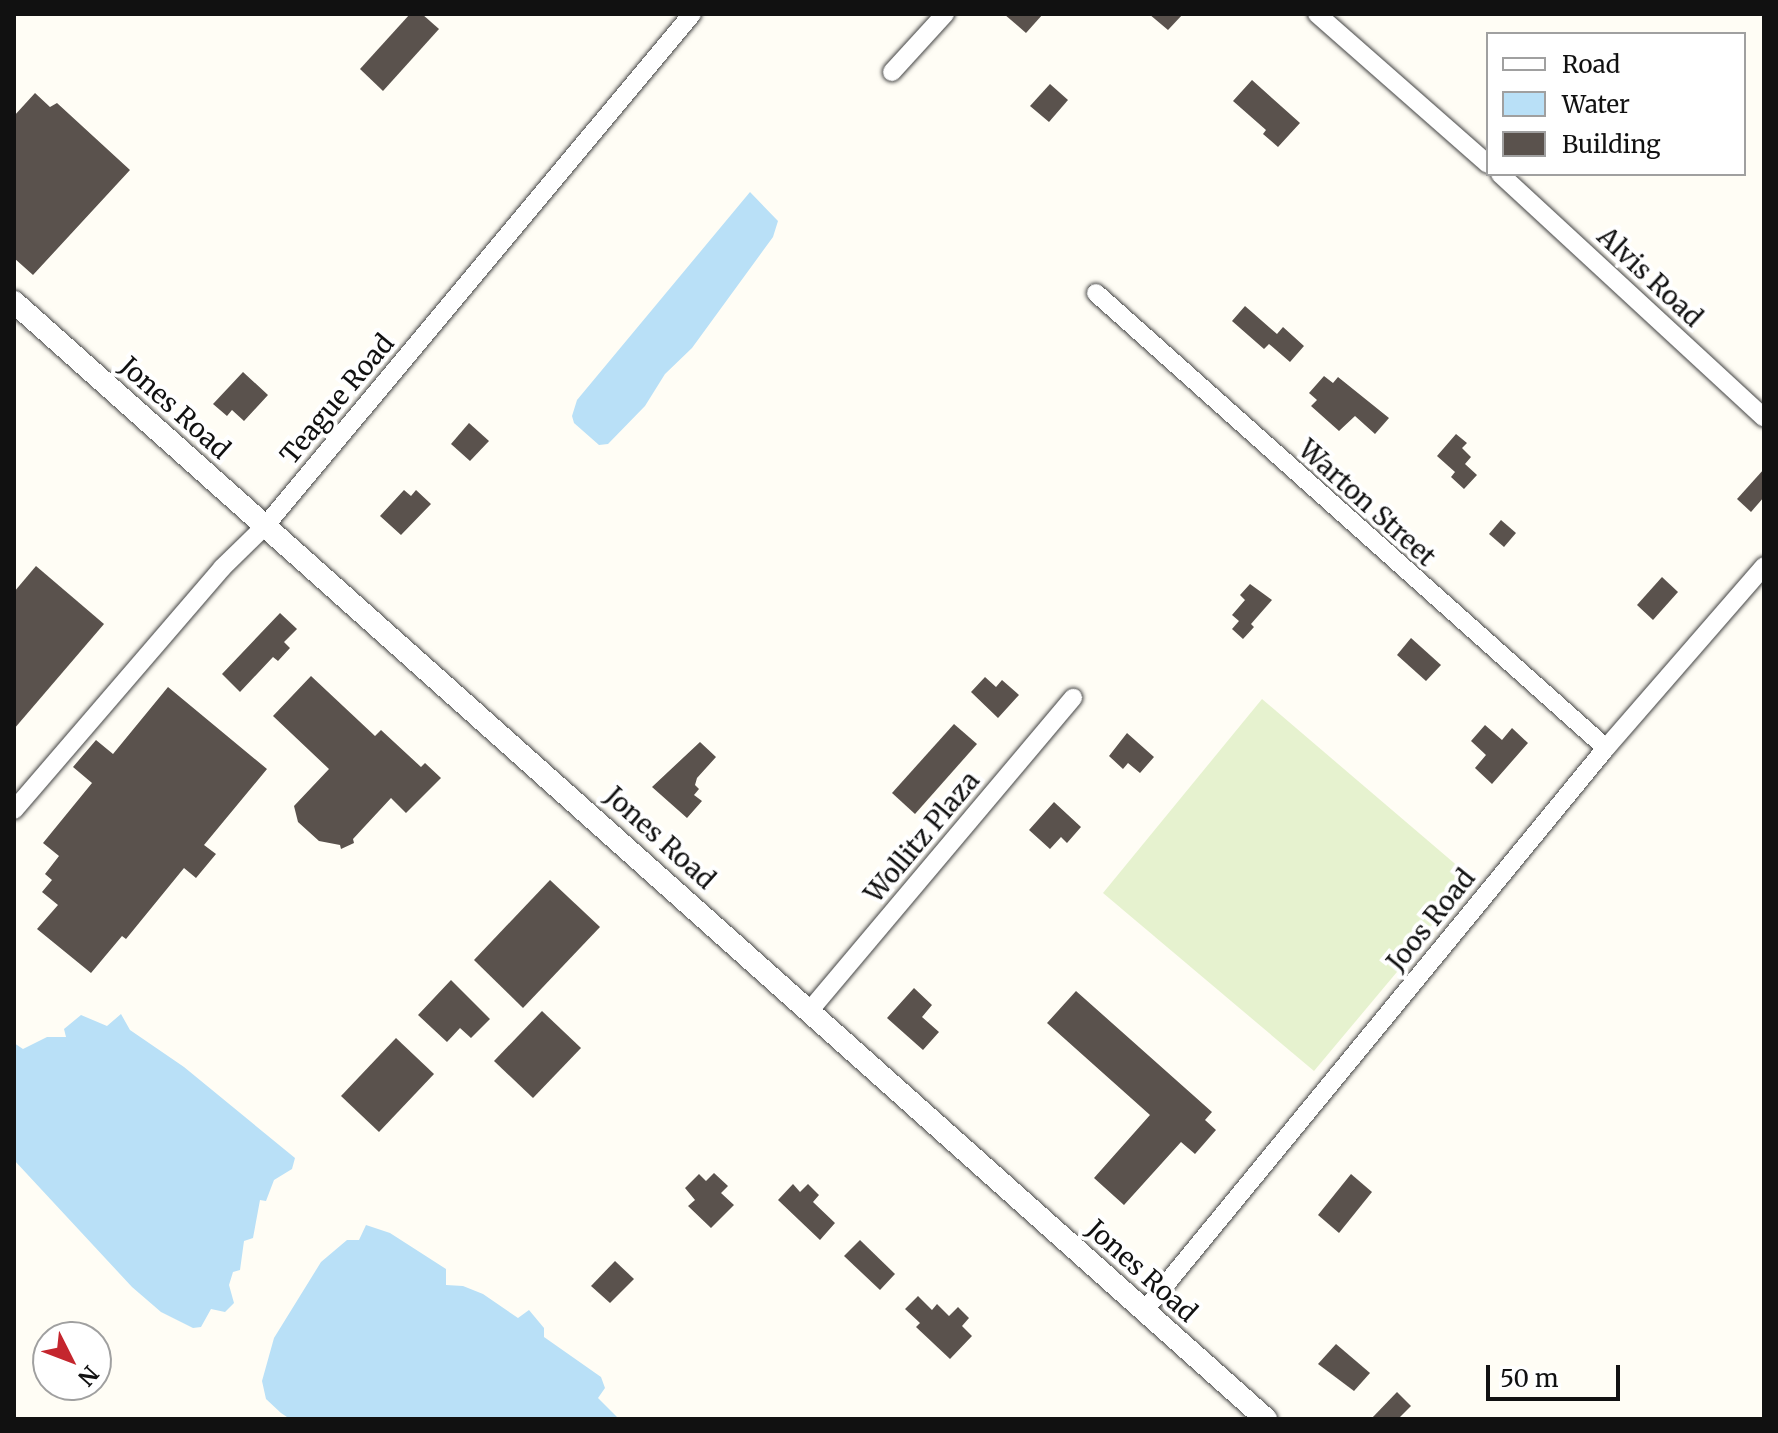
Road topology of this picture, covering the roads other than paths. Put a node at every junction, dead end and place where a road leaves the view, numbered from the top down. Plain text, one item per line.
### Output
1 (692, 14) edge
2 (945, 14) edge
3 (1317, 14) edge
4 (892, 72) dead end
5 (1486, 162) edge
6 (1502, 176) edge
7 (1096, 293) dead end
8 (14, 302) edge
9 (1764, 418) edge
10 (266, 525) junction
11 (1764, 566) edge
12 (1073, 698) dead end
13 (1606, 748) junction
14 (14, 810) edge
15 (811, 1009) junction
16 (1144, 1311) junction
17 (1266, 1419) edge

1 - 10 street, Teague Road
2 - 4 street
3 - 5 street
6 - 9 street, Alvis Road
7 - 13 street, Warton Street
8 - 10 street, Jones Road
10 - 14 street, Teague Road
10 - 15 street, Jones Road
11 - 13 street, Joos Road
12 - 15 street, Wollitz Plaza
13 - 16 street, Joos Road
15 - 16 street, Jones Road
16 - 17 street, Jones Road

